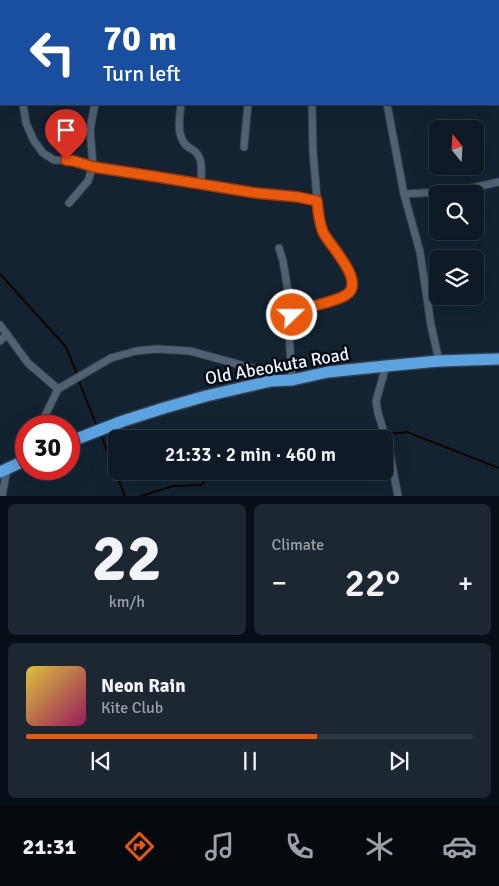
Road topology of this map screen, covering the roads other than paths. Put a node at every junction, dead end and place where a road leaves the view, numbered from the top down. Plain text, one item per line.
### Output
1 (23, 105) edge
2 (95, 105) edge
3 (181, 105) edge
4 (248, 105) edge
5 (312, 105) edge
6 (387, 105) edge
7 (244, 147) dead end
8 (93, 166) junction
9 (499, 182) edge
10 (201, 183) junction
11 (404, 194) junction
12 (317, 201) junction
13 (69, 203) dead end
14 (279, 248) dead end
15 (292, 315) junction
16 (0, 325) edge
17 (7, 334) junction
18 (0, 341) edge
19 (499, 359) edge
20 (438, 361) junction
21 (386, 366) junction
22 (292, 380) junction
23 (270, 381) junction
24 (58, 389) junction
25 (45, 415) edge
26 (80, 438) edge
27 (15, 465) edge
28 (3, 471) edge
29 (2, 496) edge
30 (398, 496) edge

1 - 8 street
2 - 8 street
3 - 10 street
4 - 7 street
5 - 12 street
6 - 11 street
8 - 10 street
8 - 13 street
9 - 11 street
10 - 12 street
11 - 20 street
12 - 15 street
14 - 15 street
15 - 22 street
16 - 17 street
17 - 18 street
17 - 24 street
19 - 20 highway, Old Abeokuta Road
20 - 21 highway, Old Abeokuta Road
21 - 22 highway, Old Abeokuta Road
21 - 30 street
22 - 23 highway, Old Abeokuta Road
23 - 24 street
23 - 26 highway, Old Abeokuta Road
24 - 25 street
27 - 28 highway
28 - 29 street

